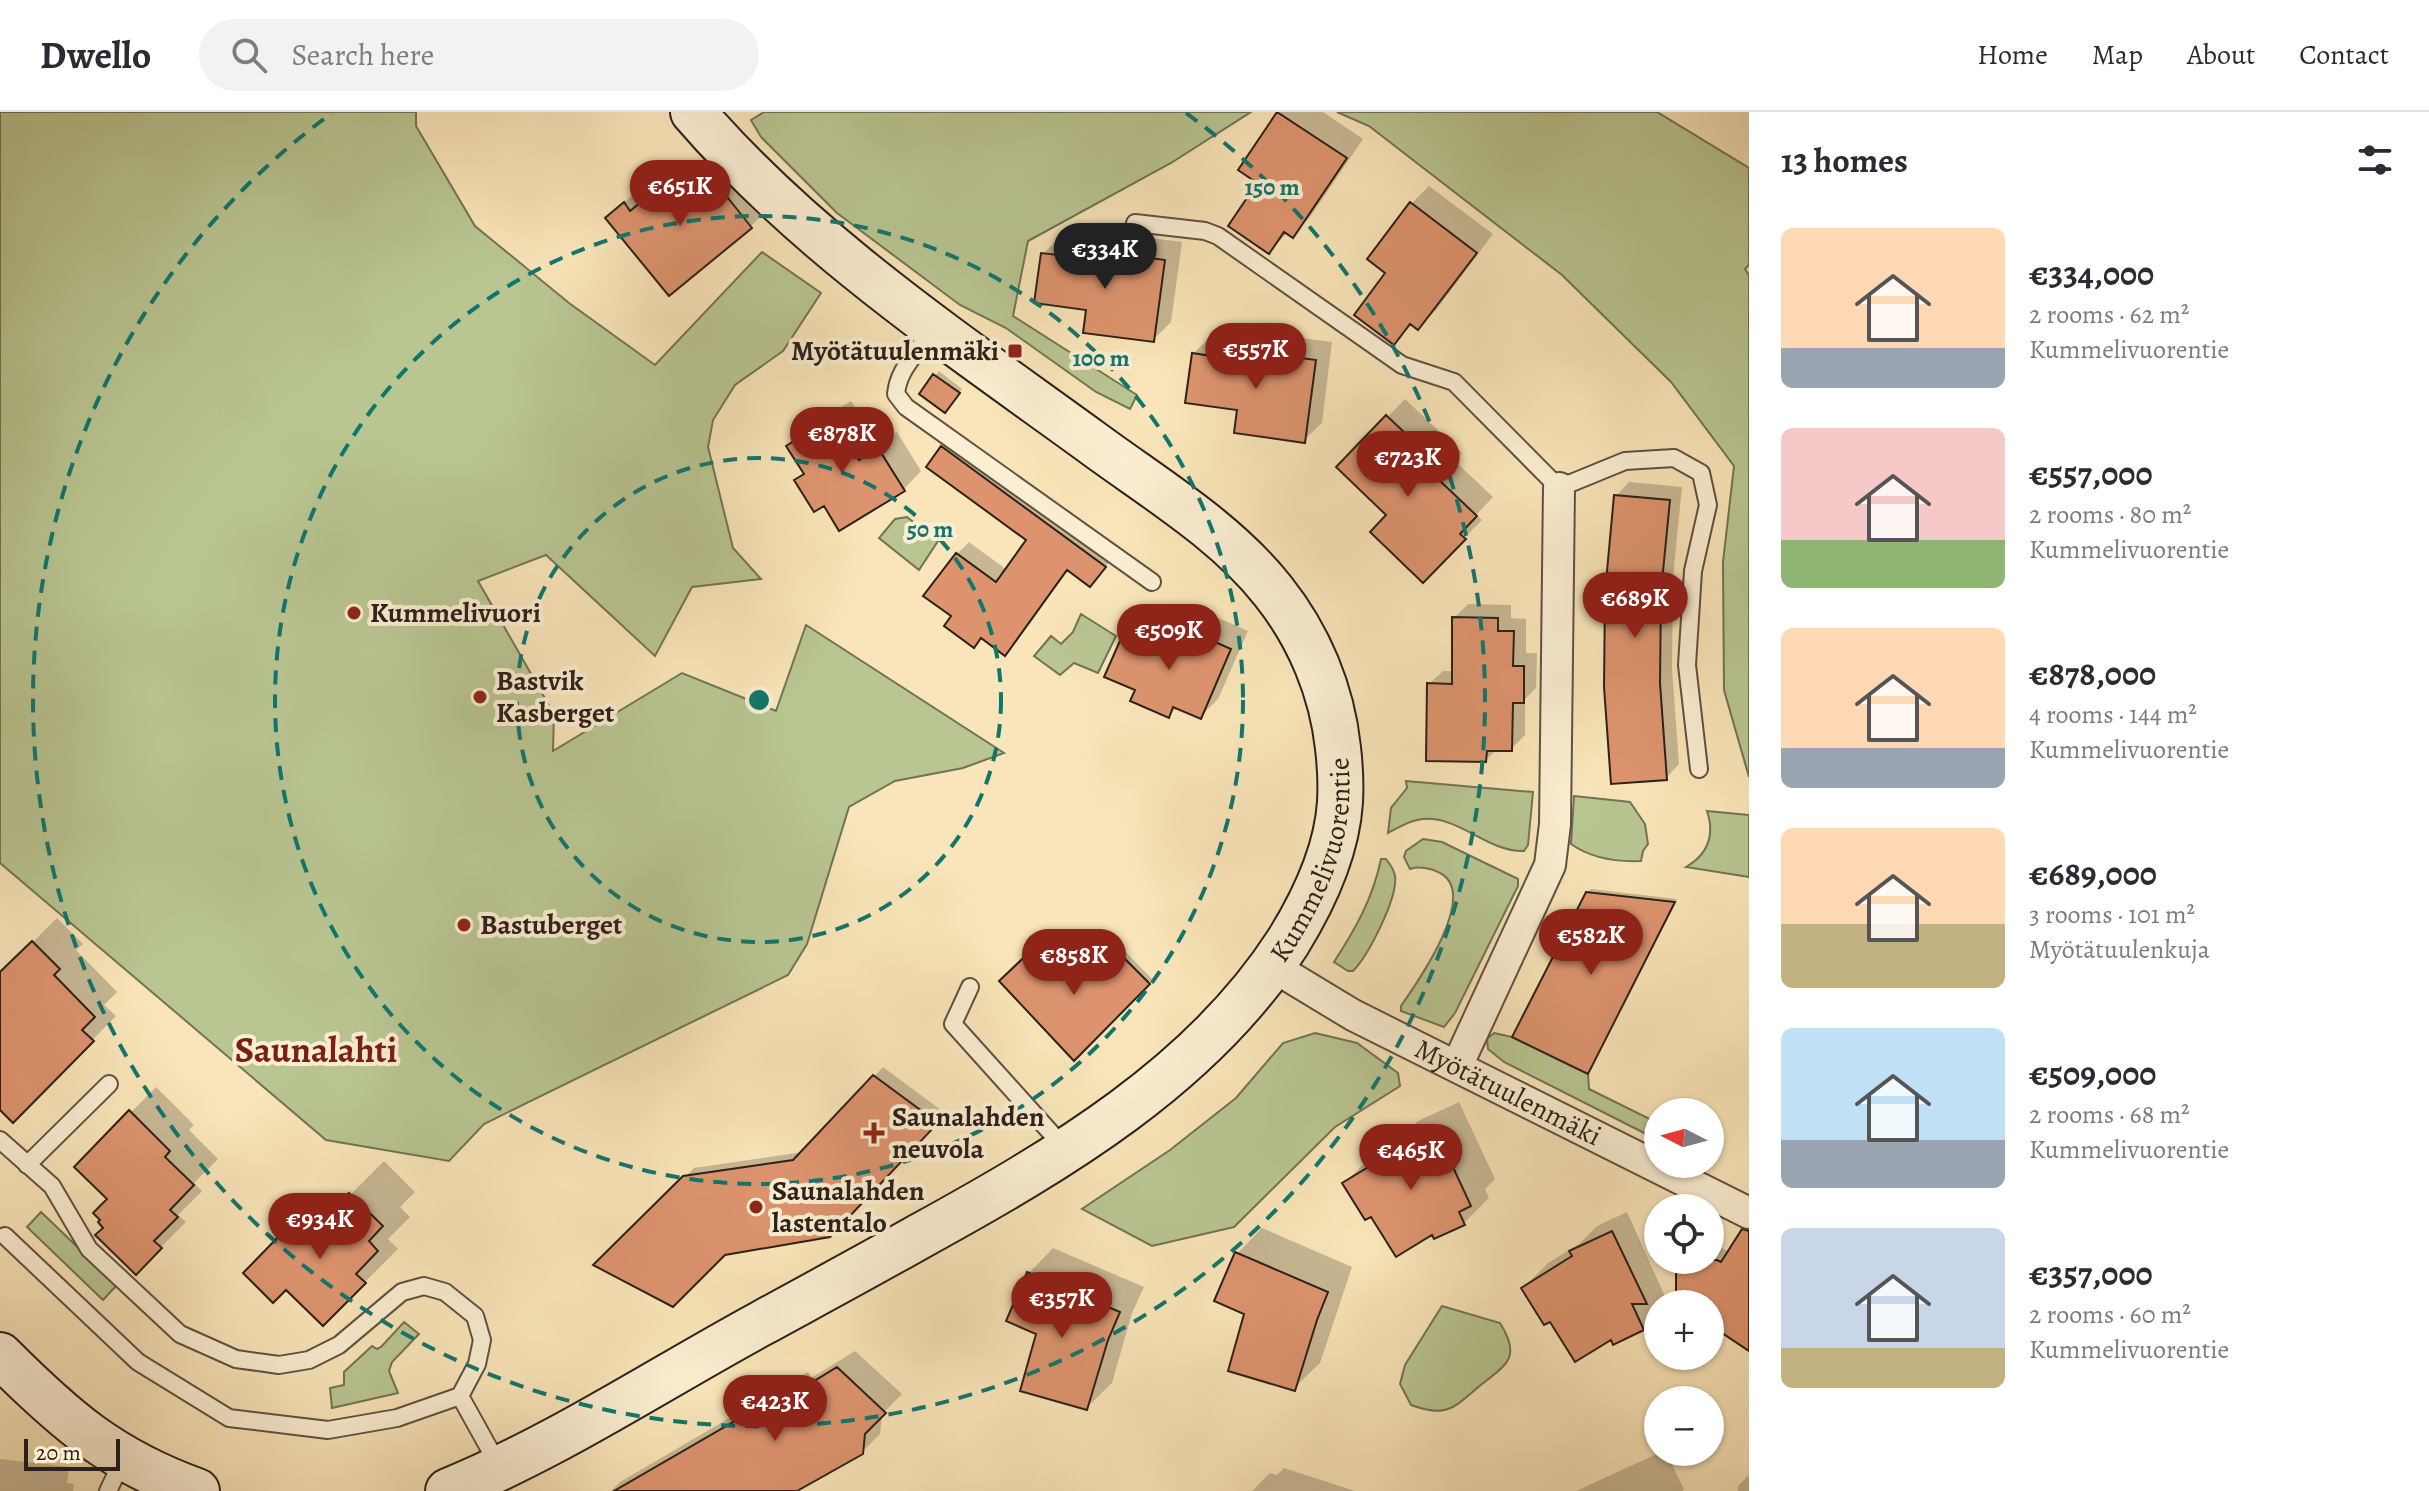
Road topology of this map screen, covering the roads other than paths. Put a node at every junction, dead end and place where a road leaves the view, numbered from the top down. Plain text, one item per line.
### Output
1 (693, 112) edge
2 (1135, 223) dead end
3 (931, 325) junction
4 (1559, 488) junction
5 (1152, 582) dead end
6 (1699, 769) dead end
7 (1272, 966) junction
8 (970, 987) dead end
9 (1457, 1066) junction
10 (109, 1084) dead end
11 (0, 1140) edge
12 (1062, 1155) junction
13 (27, 1165) junction
14 (1749, 1213) edge
15 (5, 1236) dead end
16 (0, 1355) edge
17 (460, 1396) junction
18 (116, 1475) edge
19 (506, 1480) edge
20 (197, 1491) edge
21 (448, 1491) edge

1 - 3 street, Kummelivuorentie
2 - 4 lane
3 - 5 lane
3 - 7 street, Kummelivuorentie
4 - 6 lane
4 - 9 street
7 - 9 street, Myötätuulenmäki
7 - 12 street, Kummelivuorentie
8 - 12 lane
9 - 14 street, Myötätuulenmäki
10 - 13 lane
11 - 13 lane
12 - 19 street, Kummelivuorentie
13 - 17 lane
15 - 17 lane
16 - 18 street
17 - 19 lane
18 - 20 street
19 - 21 street, Kummelivuorentie

